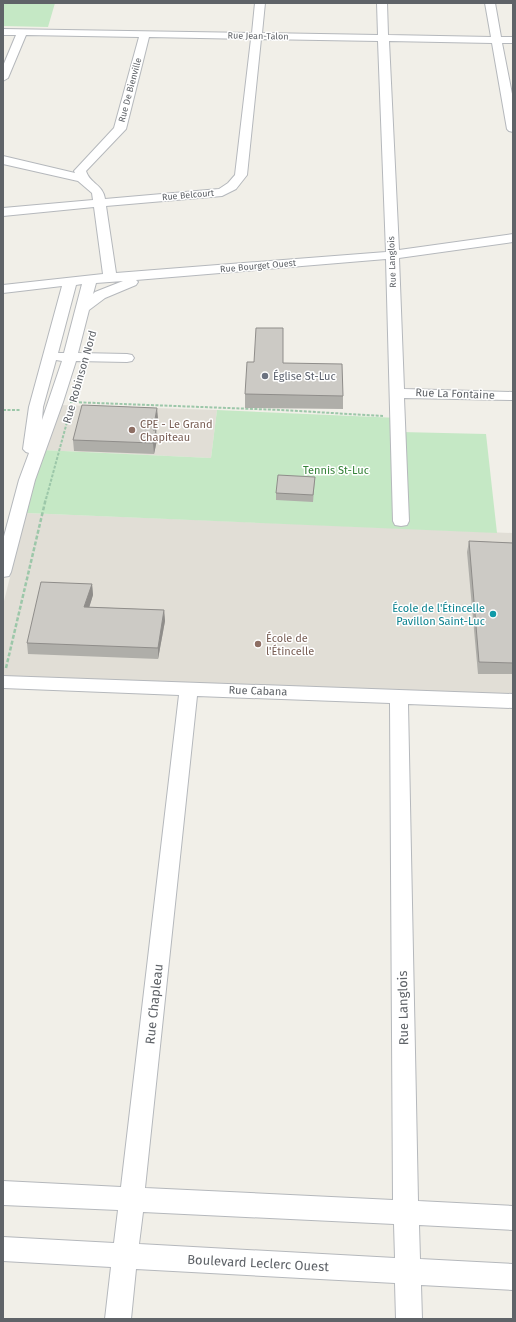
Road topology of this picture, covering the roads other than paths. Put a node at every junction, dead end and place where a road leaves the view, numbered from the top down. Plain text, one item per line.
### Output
1 (260, 3) edge
2 (382, 3) edge
3 (490, 3) edge
4 (3, 32) edge
5 (22, 32) junction
6 (145, 34) junction
7 (256, 36) junction
8 (384, 38) junction
9 (496, 39) junction
10 (513, 40) edge
11 (3, 78) edge
12 (513, 129) edge
13 (3, 160) edge
14 (82, 178) junction
15 (100, 203) junction
16 (3, 212) edge
17 (513, 238) edge
18 (393, 255) junction
19 (153, 275) junction
20 (110, 278) junction
21 (90, 280) junction
22 (70, 281) junction
23 (3, 289) edge
24 (83, 308) junction
25 (51, 356) junction
26 (70, 357) junction
27 (127, 358) dead end
28 (396, 393) junction
29 (513, 396) edge
30 (27, 480) junction
31 (401, 520) dead end
32 (3, 572) edge
33 (4, 678) edge
34 (189, 689) junction
35 (399, 697) junction
36 (513, 701) edge
37 (3, 1193) edge
38 (132, 1199) junction
39 (406, 1212) junction
40 (513, 1218) edge
41 (3, 1249) edge
42 (125, 1256) junction
43 (408, 1272) junction
44 (513, 1278) edge
45 (118, 1319) edge
46 (410, 1319) edge

1 - 7 street, Rue Belcourt
2 - 8 street, Rue Langlois
3 - 9 street
4 - 5 street, Rue Jean-Talon
5 - 6 street, Rue Jean-Talon
5 - 11 street
6 - 7 street, Rue Jean-Talon
6 - 14 street, Rue De Bienville
7 - 8 street, Rue Jean-Talon
7 - 15 street, Rue Belcourt
8 - 9 street, Rue Jean-Talon
8 - 18 street, Rue Langlois
9 - 10 street, Rue Jean-Talon
9 - 12 street
13 - 14 street
14 - 15 street
15 - 16 street, Rue Belcourt
15 - 20 street
17 - 18 street, Rue Bourget Ouest
18 - 19 street, Rue Bourget Ouest
18 - 28 street, Rue Langlois
19 - 20 street, Rue Bourget Ouest
19 - 24 street
20 - 21 street, Rue Bourget Ouest
21 - 22 street, Rue Bourget Ouest
21 - 24 street, Rue Robinson Nord
22 - 23 street, Rue Bourget Ouest
22 - 25 street, Rue Robinson Nord
24 - 26 street, Rue Robinson Nord
25 - 26 street
25 - 30 street, Rue Robinson Nord
26 - 27 street
26 - 30 street, Rue Robinson Nord
28 - 29 street, Rue La Fontaine
28 - 31 street, Rue Langlois
30 - 32 street, Rue Robinson Nord
33 - 34 street, Rue Cabana
34 - 35 street, Rue Cabana
34 - 38 street, Rue Chapleau
35 - 36 street, Rue Cabana
35 - 39 street, Rue Langlois
37 - 38 street
38 - 39 street
38 - 42 street, Rue Chapleau
39 - 40 street
39 - 43 street, Rue Langlois
41 - 42 street, Boulevard Leclerc Ouest
42 - 43 street, Boulevard Leclerc Ouest
42 - 45 street, Rue Chapleau
43 - 44 street, Boulevard Leclerc Ouest
43 - 46 street, Rue Langlois

